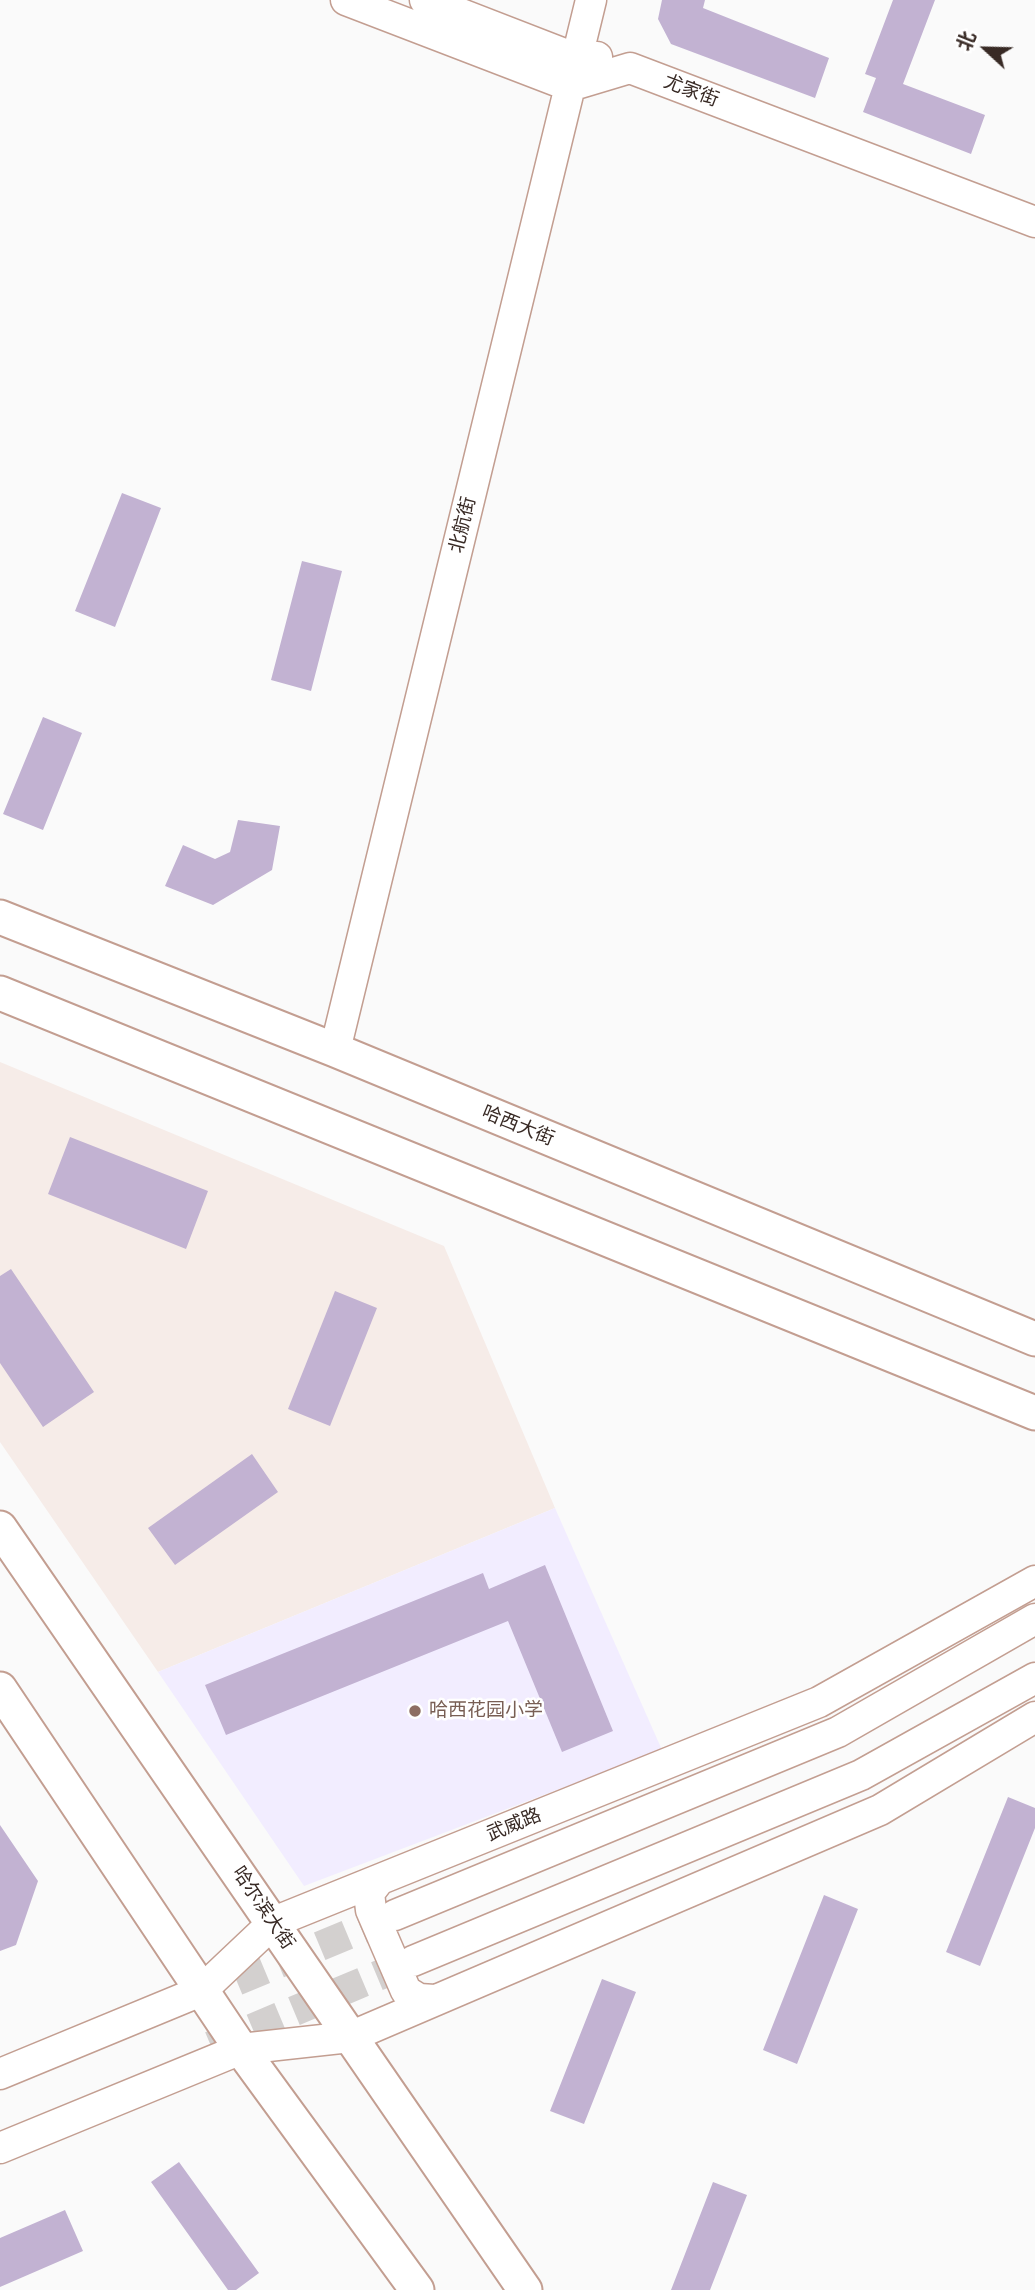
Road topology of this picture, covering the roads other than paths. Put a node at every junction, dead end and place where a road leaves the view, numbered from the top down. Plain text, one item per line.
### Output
1 (346, 0) edge
2 (425, 0) edge
3 (591, 0) edge
4 (573, 73) junction
5 (1035, 206) edge
6 (1035, 222) edge
7 (0, 917) edge
8 (0, 993) edge
9 (335, 1050) junction
10 (1035, 1339) edge
11 (1035, 1413) edge
12 (0, 1528) edge
13 (1035, 1581) edge
14 (1035, 1619) edge
15 (1035, 1678) edge
16 (0, 1689) edge
17 (1035, 1717) edge
18 (379, 1880) junction
19 (395, 1915) tunnel mouth
20 (274, 1922) junction
21 (413, 1961) tunnel mouth
22 (201, 1991) junction
23 (435, 2000) junction
24 (350, 2037) junction
25 (241, 2049) junction
26 (0, 2074) edge
27 (0, 2148) edge
28 (417, 2290) edge
29 (525, 2290) edge

1 - 4 main road, 尤家街
2 - 4 main road, 尤家街
3 - 4 main road, 北航街
4 - 5 main road, 尤家街
4 - 6 main road, 尤家街
4 - 9 main road, 北航街
7 - 9 main road, 哈西大街
8 - 11 main road
9 - 10 main road, 哈西大街
12 - 20 main road, 哈尔滨大街
13 - 18 main road, 武威路
14 - 19 main road, 武威路
15 - 21 main road
16 - 22 main road
17 - 23 main road
18 - 20 main road, 武威路
18 - 23 main road
20 - 22 main road, 武威路
20 - 24 main road, 哈尔滨大街
22 - 25 main road
22 - 26 main road, 武威路
23 - 24 main road
24 - 25 main road
24 - 29 main road, 哈尔滨大街
25 - 27 main road
25 - 28 main road

